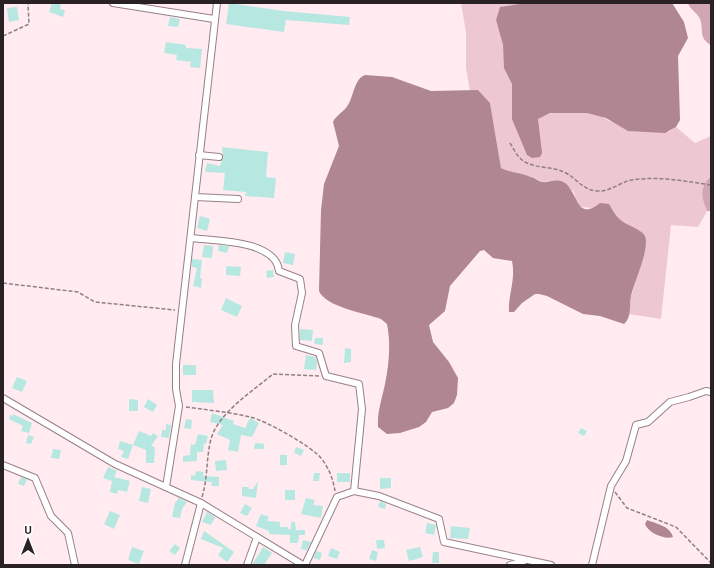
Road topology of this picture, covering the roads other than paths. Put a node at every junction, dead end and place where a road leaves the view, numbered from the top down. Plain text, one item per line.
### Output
1 (113, 3) edge
2 (216, 3) edge
3 (214, 19) junction
4 (199, 156) junction
5 (219, 157) dead end
6 (195, 196) junction
7 (238, 198) dead end
8 (190, 238) junction
9 (711, 392) edge
10 (3, 398) edge
11 (3, 465) edge
12 (166, 486) junction
13 (354, 491) junction
14 (200, 503) junction
15 (257, 537) junction
16 (526, 561) junction
17 (75, 565) edge
18 (185, 565) edge
19 (247, 565) edge
20 (304, 565) edge
21 (510, 565) edge
22 (551, 565) edge
23 (592, 565) edge

1 - 3 street
2 - 3 street
3 - 4 street
4 - 5 street
4 - 6 street
6 - 7 street
6 - 8 street
8 - 12 street
8 - 13 street
9 - 23 street
10 - 12 street
11 - 17 street
12 - 14 street
13 - 16 street
13 - 20 street
14 - 15 street
14 - 18 street
15 - 19 street
15 - 20 street
16 - 21 street
16 - 22 street

